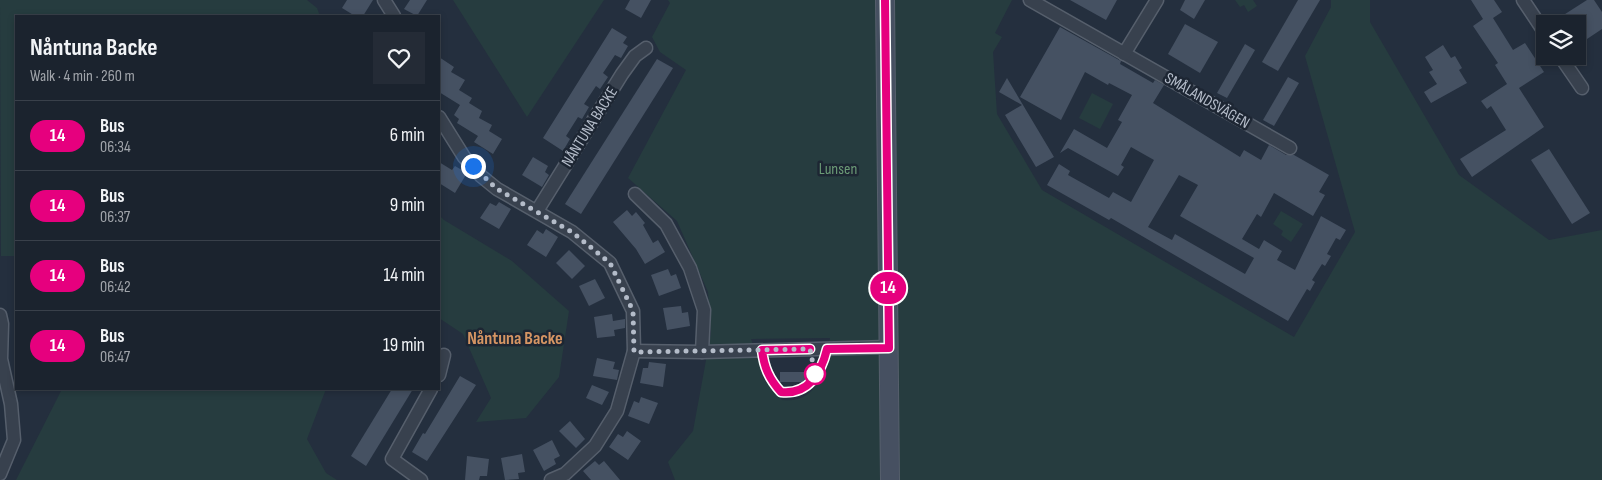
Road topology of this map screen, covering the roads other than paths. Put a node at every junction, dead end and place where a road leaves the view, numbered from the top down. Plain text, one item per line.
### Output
1 (384, 0) edge
2 (886, 0) edge
3 (1030, 0) edge
4 (1157, 0) edge
5 (1523, 0) edge
6 (393, 15) edge
7 (1536, 20) edge
8 (646, 48) dead end
9 (1124, 54) junction
10 (1566, 65) edge
11 (1582, 88) dead end
12 (440, 119) edge
13 (1290, 148) dead end
14 (635, 194) dead end
15 (537, 211) junction
16 (0, 314) edge
17 (889, 348) junction
18 (634, 352) junction
19 (702, 352) junction
20 (444, 354) dead end
21 (440, 371) edge
22 (430, 390) edge
23 (0, 474) edge
24 (567, 477) edge
25 (421, 480) edge
26 (551, 480) edge
27 (890, 480) edge

1 - 6 street
2 - 17 main road
3 - 9 street, SMÅLANDSVÄGEN
4 - 9 street
5 - 7 street
8 - 15 street, NÅNTUNA BACKE
9 - 13 street, SMÅLANDSVÄGEN
10 - 11 street
12 - 15 street
14 - 19 street
15 - 18 street
16 - 23 street
17 - 19 street
17 - 27 main road
18 - 19 street
18 - 24 street
20 - 21 street
22 - 25 street
24 - 26 street

